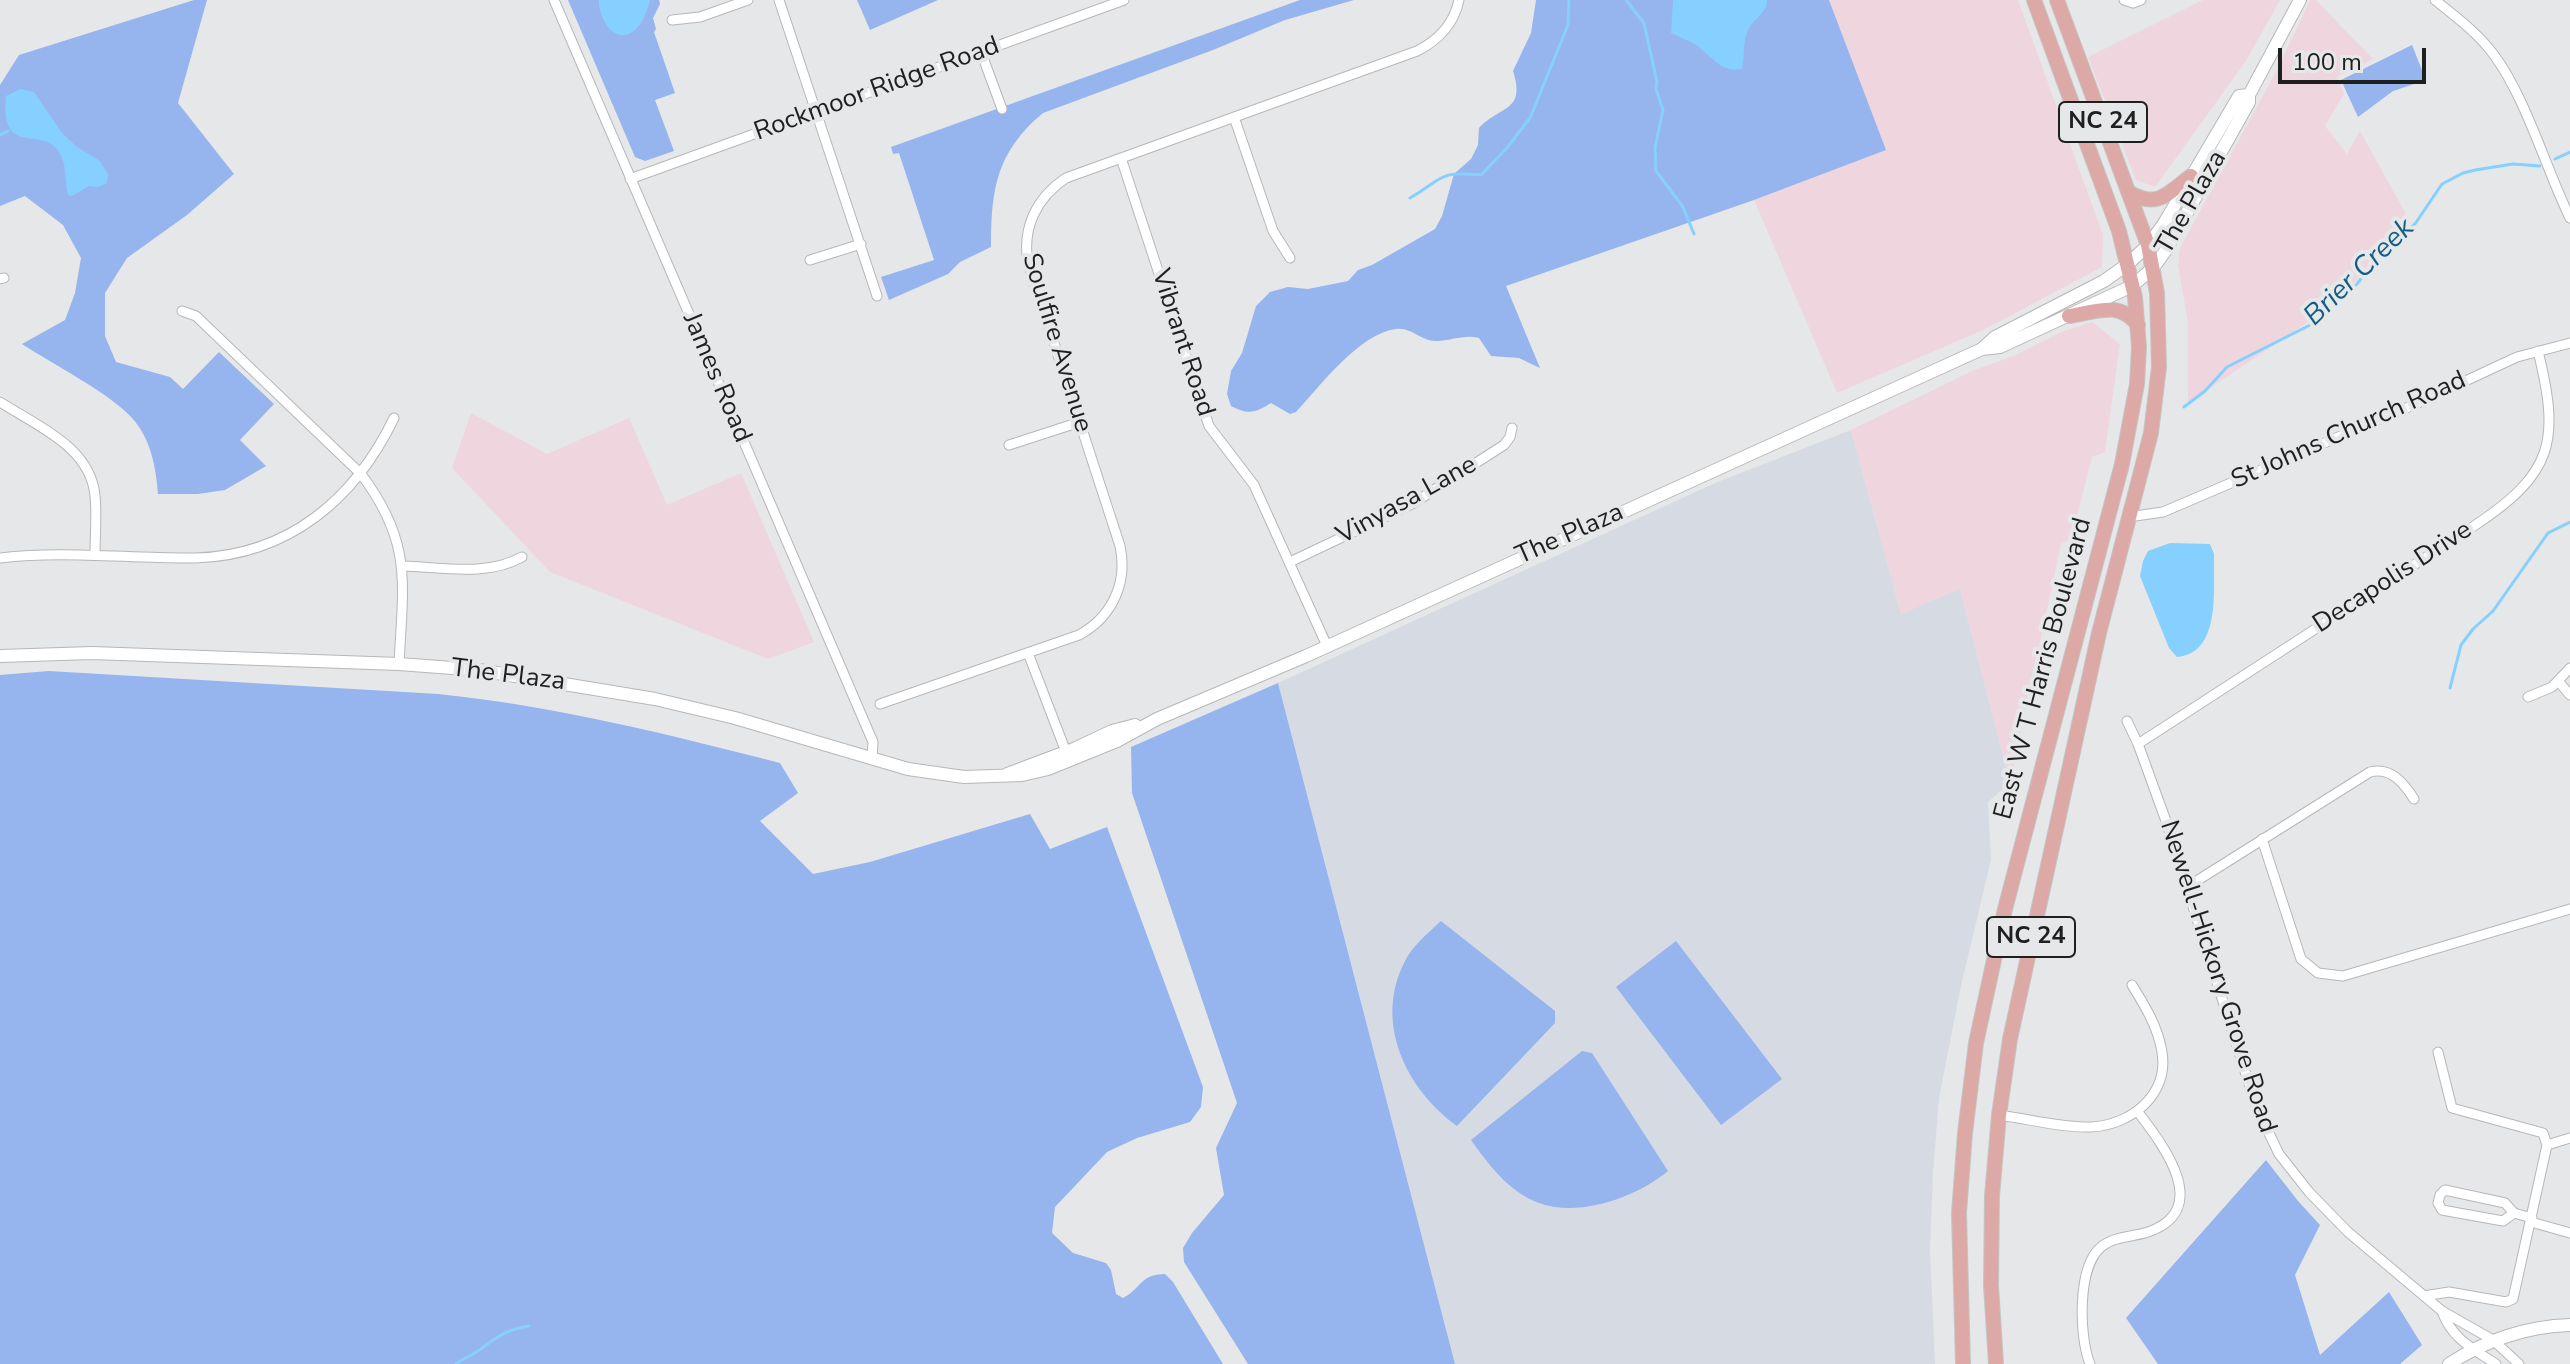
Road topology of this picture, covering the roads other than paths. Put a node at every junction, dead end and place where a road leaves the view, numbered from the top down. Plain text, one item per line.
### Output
1 (554, 0) edge
2 (748, 0) edge
3 (779, 0) edge
4 (1122, 0) edge
5 (1459, 0) edge
6 (2034, 0) edge
7 (2057, 0) edge
8 (2124, 0) edge
9 (2141, 0) edge
10 (2300, 0) edge
11 (2435, 0) edge
12 (672, 20) dead end
13 (981, 52) junction
14 (2249, 95) junction
15 (1002, 109) dead end
16 (818, 112) junction
17 (1234, 117) junction
18 (1121, 158) junction
19 (2191, 176) junction
20 (630, 179) junction
21 (2130, 193) junction
22 (2570, 218) edge
23 (861, 244) junction
24 (2148, 245) junction
25 (1290, 258) dead end
26 (810, 260) dead end
27 (2128, 264) junction
28 (2153, 268) junction
29 (2132, 286) junction
30 (877, 296) dead end
31 (182, 311) dead end
32 (2069, 316) junction
33 (2138, 326) junction
34 (2570, 343) edge
35 (1982, 349) junction
36 (2538, 351) junction
37 (0, 402) edge
38 (394, 418) dead end
39 (1080, 422) junction
40 (1512, 428) dead end
41 (1009, 445) dead end
42 (361, 474) junction
43 (2128, 517) junction
44 (95, 554) junction
45 (522, 557) dead end
46 (0, 558) edge
47 (1290, 562) junction
48 (403, 566) junction
49 (1327, 646) junction
50 (1028, 653) junction
51 (0, 656) edge
52 (399, 664) junction
53 (2570, 668) edge
54 (2558, 681) junction
55 (2570, 695) edge
56 (2528, 697) dead end
57 (880, 704) dead end
58 (1157, 719) junction
59 (2127, 721) dead end
60 (2138, 744) junction
61 (1066, 752) junction
62 (872, 758) junction
63 (1005, 775) junction
64 (2414, 799) dead end
65 (2262, 839) junction
66 (2187, 887) junction
67 (2570, 909) edge
68 (2132, 985) dead end
69 (2438, 1052) dead end
70 (2138, 1112) junction
71 (1999, 1115) junction
72 (2570, 1138) edge
73 (2547, 1145) junction
74 (2514, 1213) junction
75 (2531, 1220) junction
76 (2570, 1233) edge
77 (2424, 1296) junction
78 (2442, 1311) junction
79 (2570, 1325) edge
80 (2493, 1340) junction
81 (2471, 1349) junction
82 (1963, 1364) edge
83 (1996, 1364) edge
84 (2090, 1364) edge
85 (2449, 1364) edge
86 (2496, 1364) edge
87 (2519, 1364) edge

1 - 20 street, James Road
2 - 12 street
3 - 16 street
4 - 13 street, Rockmoor Ridge Road
5 - 17 street, Soulfire Avenue
6 - 27 main road, East W T Harris Boulevard / NC 24
7 - 21 main road, East W T Harris Boulevard / NC 24
8 - 9 street
10 - 14 street, The Plaza
11 - 22 street
13 - 15 street
13 - 16 street, Rockmoor Ridge Road
14 - 19 street, The Plaza
14 - 28 street, The Plaza
16 - 20 street, Rockmoor Ridge Road
16 - 23 street
17 - 18 street, Soulfire Avenue
17 - 25 street
18 - 39 street, Soulfire Avenue
18 - 47 street, Vibrant Road
19 - 21 main road
19 - 24 street, The Plaza
20 - 62 street, James Road
21 - 24 main road, East W T Harris Boulevard / NC 24
23 - 26 street
23 - 30 street
24 - 27 street, The Plaza
24 - 28 main road, East W T Harris Boulevard / NC 24
27 - 29 main road, East W T Harris Boulevard / NC 24
27 - 35 street, The Plaza
28 - 29 street, The Plaza
28 - 43 main road, East W T Harris Boulevard / NC 24
29 - 32 street, The Plaza
29 - 33 main road, East W T Harris Boulevard / NC 24
31 - 42 street
32 - 33 main road
32 - 35 street, The Plaza
33 - 82 main road, East W T Harris Boulevard / NC 24
34 - 36 street, St Johns Church Road
35 - 49 street, The Plaza
36 - 43 street, St Johns Church Road
36 - 60 street, Decapolis Drive
37 - 44 street
38 - 42 street
39 - 41 street
39 - 50 street, Soulfire Avenue
40 - 47 street, Vinyasa Lane
42 - 44 street
42 - 48 street
43 - 71 main road, East W T Harris Boulevard / NC 24
44 - 46 street
45 - 48 street
47 - 49 street, Vibrant Road
48 - 52 street
49 - 58 street, The Plaza
50 - 57 street, Soulfire Avenue
50 - 61 street
51 - 52 street, The Plaza
52 - 62 street, The Plaza
53 - 54 street
54 - 55 street
54 - 56 street
58 - 61 street, The Plaza
58 - 63 street, The Plaza
59 - 60 street, Newell-Hickory Grove Road
60 - 66 street, Newell-Hickory Grove Road
61 - 63 street, The Plaza
62 - 63 street, The Plaza
64 - 65 street
65 - 66 street
65 - 67 street
66 - 77 street, Newell-Hickory Grove Road
68 - 70 street
69 - 73 street
70 - 71 street
70 - 84 street
71 - 83 main road, East W T Harris Boulevard / NC 24
72 - 73 street
73 - 75 street
74 - 74 street
74 - 75 street
75 - 76 street
75 - 77 street
77 - 78 street, Newell-Hickory Grove Road
78 - 80 street, Newell-Hickory Grove Road
78 - 81 street, Newell-Hickory Grove Road
79 - 80 street
80 - 81 street
80 - 87 street, Newell-Hickory Grove Road
81 - 85 street
81 - 86 street, Newell-Hickory Grove Road

